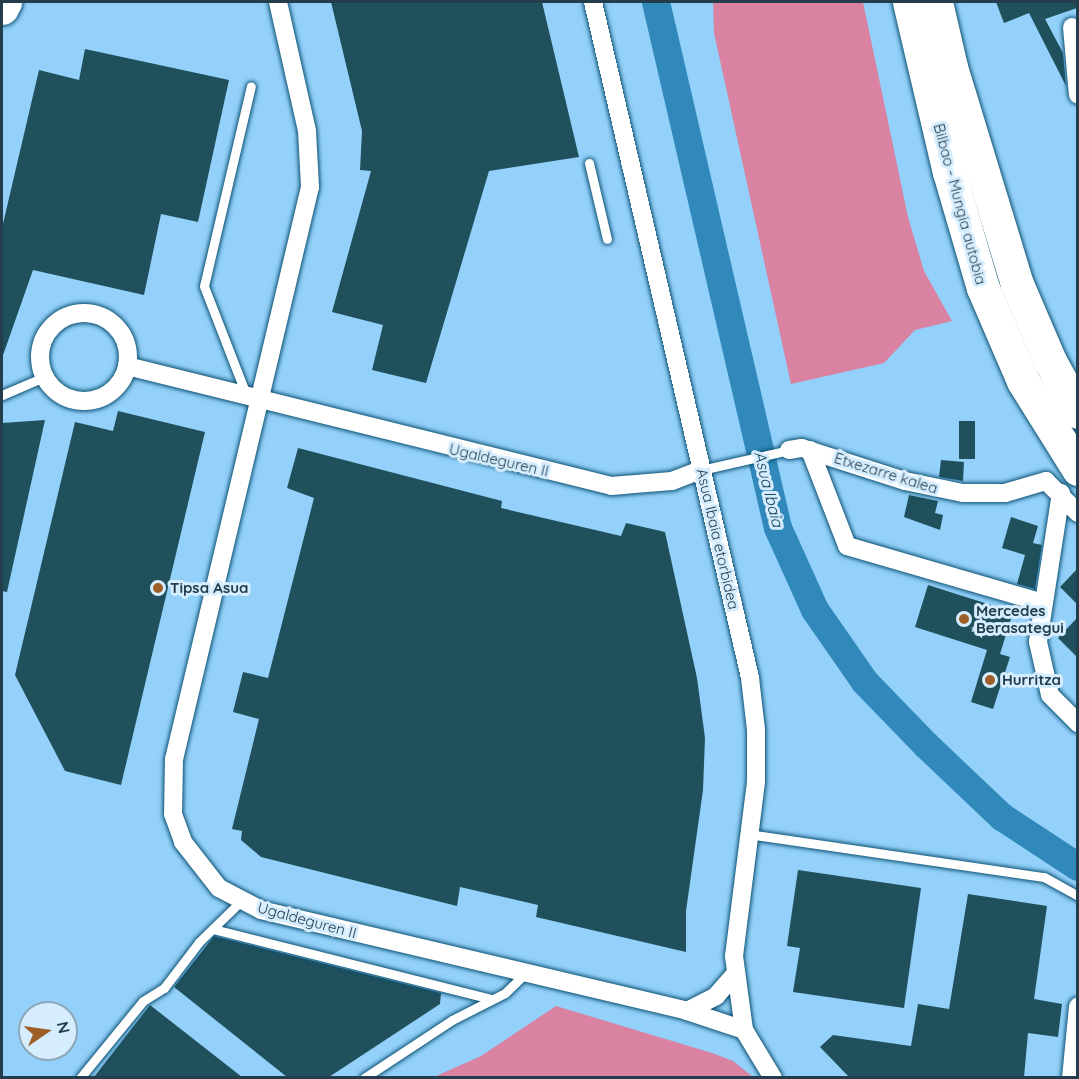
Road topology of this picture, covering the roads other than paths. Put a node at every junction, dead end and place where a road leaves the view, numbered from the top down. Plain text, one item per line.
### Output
1 (5, 2) edge
2 (278, 2) edge
3 (593, 2) edge
4 (954, 2) edge
5 (2, 8) edge
6 (920, 10) edge
7 (1072, 27) dead end
8 (251, 86) dead end
9 (1077, 95) edge
10 (589, 163) dead end
11 (988, 183) junction
12 (607, 239) dead end
13 (127, 366) junction
14 (44, 377) junction
15 (2, 395) edge
16 (255, 400) junction
17 (1077, 411) edge
18 (789, 450) joint
19 (810, 450) junction
20 (701, 470) junction
21 (1069, 481) edge
22 (1077, 513) edge
23 (1043, 603) junction
24 (1077, 723) edge
25 (748, 834) junction
26 (1077, 896) edge
27 (241, 901) junction
28 (213, 929) junction
29 (736, 973) junction
30 (525, 974) junction
31 (491, 999) junction
32 (1077, 1006) edge
33 (687, 1011) junction
34 (744, 1030) junction
35 (80, 1077) edge
36 (364, 1077) edge
37 (773, 1077) edge
38 (1071, 1077) edge

1 - 5 highway
2 - 16 street, Ugaldeguren II
3 - 20 street, Asua Ibaia etorbidea
4 - 11 highway
6 - 11 highway, Bilbao - Mungia autobia
6 - 21 highway, Bilbao - Mungia autobia
7 - 9 street
8 - 16 lane
10 - 12 lane
11 - 17 highway, Bilbao - Mungia autobia
13 - 14 street
13 - 14 street
13 - 16 street, Ugaldeguren II
14 - 15 lane
16 - 20 street, Ugaldeguren II
16 - 27 street, Ugaldeguren II
18 - 19 street, Etxezarre kalea
18 - 20 lane, Ugaldeguren II
19 - 21 street, Etxezarre kalea
19 - 23 street
20 - 25 street, Asua Ibaia etorbidea
21 - 22 street
21 - 23 street
23 - 24 street
25 - 26 lane
25 - 29 street, Asua Ibaia etorbidea
27 - 28 lane
27 - 30 street, Ugaldeguren II
28 - 31 lane
28 - 35 lane
29 - 33 street
29 - 34 street, Asua Ibaia etorbidea
30 - 31 lane
30 - 33 street, Ugaldeguren II
31 - 36 lane
32 - 38 street
33 - 34 street, Ugaldeguren II
34 - 37 street, Asua Ibaia etorbidea

